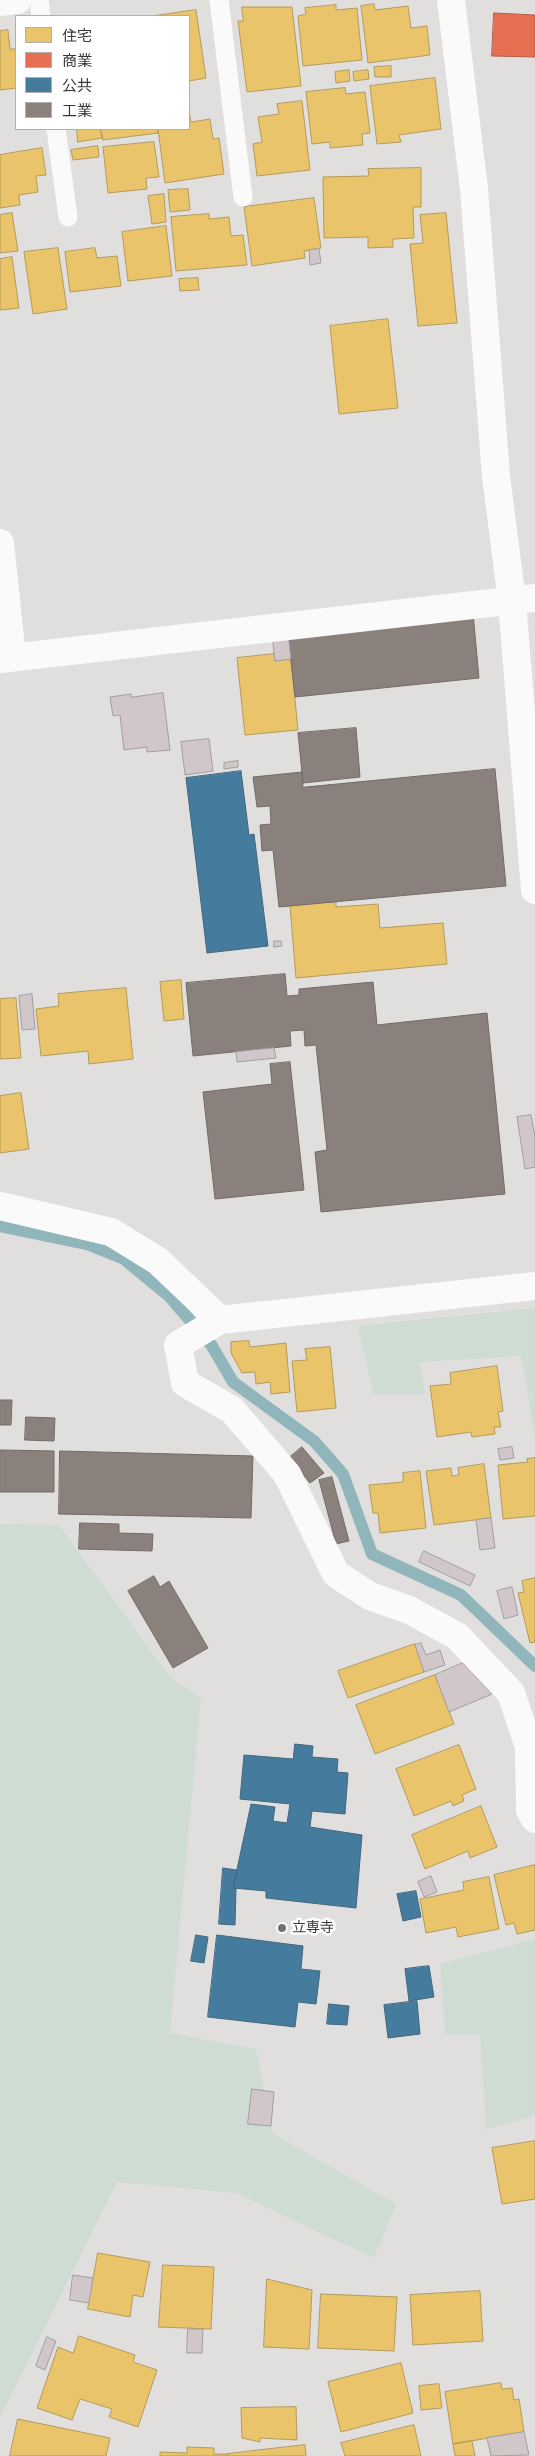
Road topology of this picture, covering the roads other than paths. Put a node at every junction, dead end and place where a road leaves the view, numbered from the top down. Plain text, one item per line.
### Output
1 (17, 0) edge
2 (39, 0) edge
3 (219, 0) edge
4 (451, 0) edge
5 (0, 2) edge
6 (41, 15) edge
7 (56, 130) edge
8 (243, 197) dead end
9 (68, 217) dead end
10 (0, 543) edge
11 (524, 600) edge
12 (6, 658) edge
13 (535, 890) edge
14 (0, 1206) edge
15 (535, 1286) edge
16 (208, 1327) junction
17 (535, 1819) edge

1 - 5 street
2 - 6 lane
3 - 8 lane
4 - 11 street
7 - 9 lane
10 - 12 street
11 - 12 street
11 - 13 street
14 - 16 street
15 - 16 street
16 - 17 street

